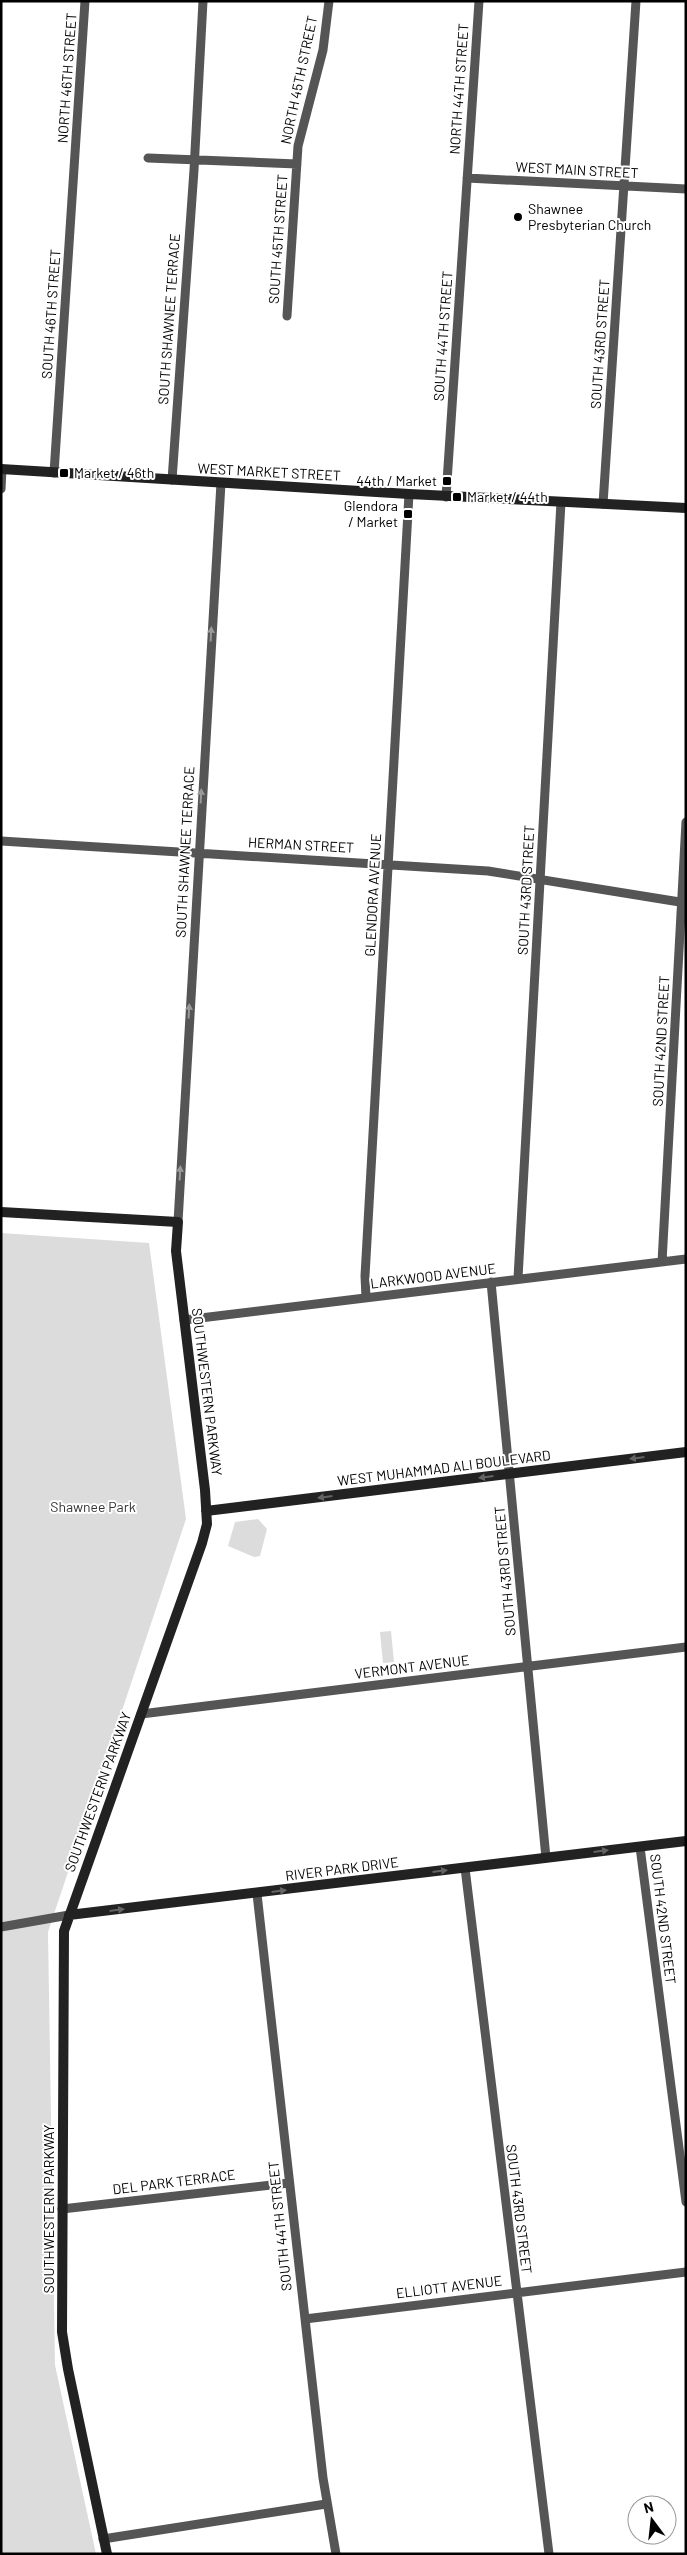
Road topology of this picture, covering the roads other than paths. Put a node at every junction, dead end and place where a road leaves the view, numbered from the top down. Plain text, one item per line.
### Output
1 (85, 1) edge
2 (203, 1) edge
3 (328, 1) edge
4 (478, 1) edge
5 (636, 1) edge
6 (75, 157) joint
7 (148, 158) dead end
8 (194, 160) junction
9 (297, 164) junction
10 (467, 178) junction
11 (624, 186) junction
12 (686, 189) edge
13 (287, 316) dead end
14 (2, 469) edge
15 (54, 473) junction
16 (172, 480) junction
17 (221, 483) junction
18 (1, 489) edge
19 (409, 494) junction
20 (446, 496) junction
21 (561, 502) junction
22 (603, 504) junction
23 (686, 508) edge
24 (686, 822) edge
25 (1, 841) edge
26 (198, 852) junction
27 (388, 864) junction
28 (540, 880) junction
29 (684, 903) edge
30 (1, 1212) edge
31 (178, 1222) junction
32 (686, 1259) edge
33 (662, 1262) junction
34 (518, 1278) junction
35 (491, 1282) junction
36 (366, 1298) junction
37 (184, 1320) junction
38 (686, 1452) edge
39 (509, 1474) junction
40 (206, 1511) junction
41 (686, 1647) edge
42 (527, 1666) junction
43 (141, 1714) junction
44 (686, 1841) edge
45 (640, 1847) junction
46 (546, 1858) junction
47 (465, 1868) junction
48 (258, 1894) junction
49 (69, 1915) junction
50 (1, 1927) edge
51 (290, 2182) junction
52 (686, 2202) edge
53 (62, 2209) junction
54 (686, 2272) edge
55 (516, 2293) junction
56 (305, 2319) junction
57 (326, 2504) junction
58 (104, 2539) junction
59 (107, 2554) edge
60 (336, 2554) edge
61 (549, 2554) edge

1 - 6 street, NORTH 46TH STREET
2 - 8 street, SOUTH SHAWNEE TERRACE
3 - 9 street, NORTH 45TH STREET
4 - 10 street, NORTH 44TH STREET
5 - 11 street, SOUTH 43RD STREET
6 - 15 street, SOUTH 46TH STREET
7 - 8 street
8 - 9 street
8 - 16 street, SOUTH SHAWNEE TERRACE
9 - 13 street, SOUTH 45TH STREET
10 - 11 street, WEST MAIN STREET
10 - 20 street, SOUTH 44TH STREET
11 - 12 street, WEST MAIN STREET
11 - 22 street, SOUTH 43RD STREET
14 - 15 street, WEST MARKET STREET
14 - 18 street
15 - 16 street, WEST MARKET STREET
16 - 17 street, WEST MARKET STREET
17 - 19 street, WEST MARKET STREET
26 -> 17 street, SOUTH SHAWNEE TERRACE
19 - 20 street, WEST MARKET STREET
19 - 27 street, GLENDORA AVENUE
20 - 21 street, WEST MARKET STREET
21 - 22 street, WEST MARKET STREET
21 - 28 street, SOUTH 43RD STREET
22 - 23 street, WEST MARKET STREET
24 - 29 street, SOUTH 42ND STREET
25 - 26 street, HERMAN STREET
26 - 27 street, HERMAN STREET
31 -> 26 street, SOUTH SHAWNEE TERRACE
27 - 28 street, HERMAN STREET
27 - 36 street, GLENDORA AVENUE
28 - 29 street, HERMAN STREET
28 - 34 street, SOUTH 43RD STREET
29 - 33 street, SOUTH 42ND STREET
30 - 31 street
31 - 37 street, SOUTHWESTERN PARKWAY
32 - 33 street, LARKWOOD AVENUE
33 - 34 street, LARKWOOD AVENUE
34 - 35 street, LARKWOOD AVENUE
35 - 36 street, LARKWOOD AVENUE
35 - 39 street, SOUTH 43RD STREET
36 - 37 street, LARKWOOD AVENUE
37 - 40 street, SOUTHWESTERN PARKWAY
38 -> 39 street, WEST MUHAMMAD ALI BOULEVARD
39 -> 40 street, WEST MUHAMMAD ALI BOULEVARD
39 - 42 street, SOUTH 43RD STREET
40 - 43 street, SOUTHWESTERN PARKWAY
41 - 42 street, VERMONT AVENUE
42 - 43 street, VERMONT AVENUE
42 - 46 street, SOUTH 43RD STREET
43 - 49 street, SOUTHWESTERN PARKWAY
44 - 45 street, RIVER PARK DRIVE
46 -> 45 street, RIVER PARK DRIVE
45 - 52 street, SOUTH 42ND STREET
46 - 47 street, RIVER PARK DRIVE
48 -> 47 street, RIVER PARK DRIVE
47 - 55 street, SOUTH 43RD STREET
49 -> 48 street, RIVER PARK DRIVE
48 - 51 street, SOUTH 44TH STREET
49 - 50 street, RIVER PARK DRIVE
49 - 53 street, SOUTHWESTERN PARKWAY
51 - 53 street, DEL PARK TERRACE
51 - 56 street, SOUTH 44TH STREET
53 - 58 street, SOUTHWESTERN PARKWAY
54 - 55 street, ELLIOTT AVENUE
55 - 56 street, ELLIOTT AVENUE
55 - 61 street, SOUTH 43RD STREET
56 - 57 street, SOUTH 44TH STREET
57 - 58 street
57 - 60 street, SOUTH 44TH STREET
58 - 59 street, SOUTHWESTERN PARKWAY

